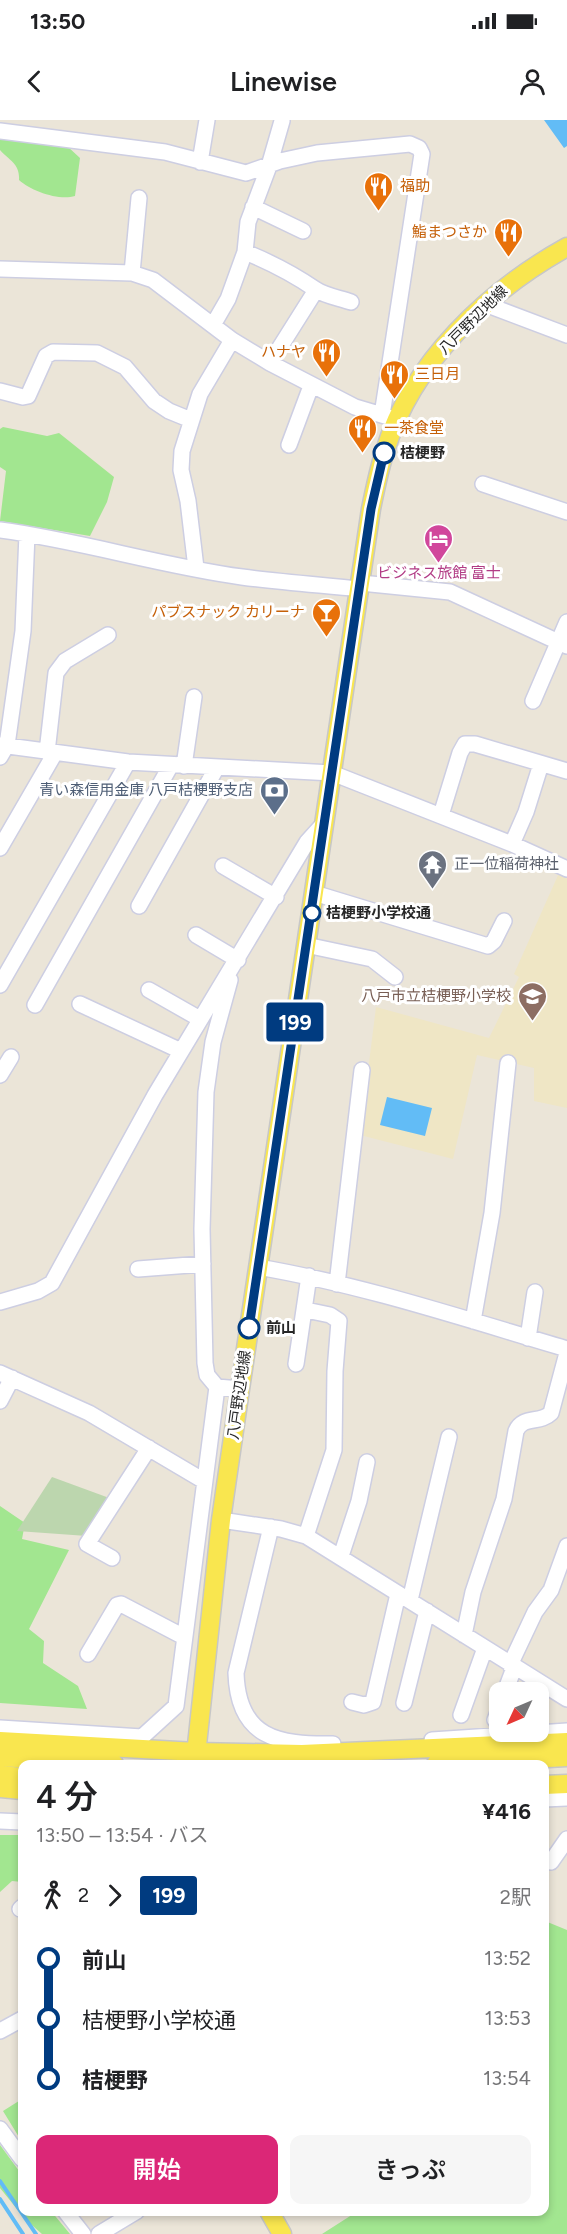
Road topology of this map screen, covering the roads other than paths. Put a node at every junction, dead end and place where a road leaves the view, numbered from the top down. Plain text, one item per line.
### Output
1 (207, 120) edge
2 (282, 121) edge
3 (0, 131) edge
4 (200, 162) junction
5 (269, 166) junction
6 (139, 198) dead end
7 (253, 207) junction
8 (303, 231) dead end
9 (567, 247) edge
10 (245, 252) junction
11 (0, 269) edge
12 (132, 273) junction
13 (316, 290) junction
14 (351, 302) dead end
15 (485, 304) junction
16 (213, 326) junction
17 (567, 335) edge
18 (232, 340) junction
19 (270, 363) junction
20 (311, 386) junction
21 (0, 391) edge
22 (390, 417) junction
23 (190, 420) junction
24 (289, 446) dead end
25 (483, 484) dead end
26 (567, 512) edge
27 (0, 530) edge
28 (27, 534) junction
29 (196, 568) junction
30 (361, 586) junction
31 (567, 622) edge
32 (108, 635) dead end
33 (562, 644) edge
34 (194, 697) dead end
35 (533, 701) dead end
36 (2, 749) edge
37 (51, 752) junction
38 (128, 762) junction
39 (541, 764) junction
40 (178, 765) junction
41 (217, 768) junction
42 (567, 771) edge
43 (332, 773) junction
44 (441, 815) junction
45 (325, 822) junction
46 (512, 844) junction
47 (0, 848) edge
48 (223, 866) dead end
49 (567, 868) edge
50 (314, 893) junction
51 (276, 897) junction
52 (139, 906) dead end
53 (504, 921) dead end
54 (196, 935) dead end
55 (306, 945) junction
56 (236, 964) junction
57 (395, 977) dead end
58 (0, 985) edge
59 (149, 990) dead end
60 (80, 1004) dead end
61 (35, 1005) dead end
62 (200, 1019) junction
63 (181, 1051) junction
64 (11, 1057) dead end
65 (508, 1064) dead end
66 (362, 1070) dead end
67 (0, 1075) edge
68 (203, 1264) junction
69 (258, 1267) junction
70 (138, 1269) dead end
71 (309, 1276) junction
72 (337, 1284) junction
73 (535, 1292) dead end
74 (0, 1302) edge
75 (306, 1310) junction
76 (473, 1321) junction
77 (528, 1338) junction
78 (567, 1351) edge
79 (296, 1364) dead end
80 (6, 1376) edge
81 (217, 1387) junction
82 (240, 1389) junction
83 (0, 1401) edge
84 (449, 1437) dead end
85 (149, 1448) junction
86 (367, 1462) dead end
87 (204, 1481) junction
88 (221, 1520) junction
89 (271, 1527) junction
90 (306, 1536) junction
91 (567, 1546) edge
92 (341, 1556) junction
93 (112, 1558) dead end
94 (404, 1597) junction
95 (427, 1611) junction
96 (464, 1635) junction
97 (184, 1637) junction
98 (485, 1648) junction
99 (88, 1654) dead end
100 (512, 1666) junction
101 (508, 1682) edge
102 (567, 1699) edge
103 (352, 1702) dead end
104 (404, 1703) dead end
105 (461, 1715) dead end
106 (0, 1728) edge
107 (567, 1731) edge
108 (0, 1742) edge
109 (567, 1742) edge
110 (567, 1756) edge
111 (0, 1757) edge
112 (196, 1758) edge
113 (49, 1760) edge
114 (502, 1760) edge
115 (567, 1774) edge
116 (0, 1775) edge
117 (549, 1775) edge
118 (18, 1777) edge
119 (567, 1784) edge
120 (549, 1785) edge
121 (0, 1788) edge
122 (18, 1790) edge
123 (567, 1798) edge
124 (549, 1799) edge
125 (0, 1821) edge
126 (18, 1822) edge
127 (567, 1839) edge
128 (551, 1862) dead end
129 (18, 2021) edge
130 (0, 2031) edge
131 (0, 2129) edge
132 (18, 2154) edge
133 (69, 2216) edge
134 (130, 2216) edge
135 (272, 2216) edge
136 (83, 2234) edge
137 (99, 2234) edge
138 (282, 2234) edge

1 - 4 street
2 - 5 street
3 - 4 street
4 - 5 street
5 - 7 street
5 - 22 street
6 - 12 street
7 - 8 street
7 - 10 street
9 - 15 main road, 八戸野辺地線
10 - 13 street
10 - 16 street
11 - 12 street
12 - 16 street
13 - 14 street
13 - 19 street
15 - 17 street
15 - 22 main road, 八戸野辺地線
16 - 18 street
18 - 19 street
18 - 23 street
19 - 20 street
20 - 22 street
20 - 24 street
21 - 23 street
22 - 30 main road, 八戸野辺地線
23 - 29 street
25 - 26 street
27 - 28 street
28 - 29 street
28 - 36 street
29 - 30 street
30 - 33 street
30 - 43 main road, 八戸野辺地線
31 - 33 street
32 - 37 street
33 - 35 street
34 - 40 street
36 - 37 street
37 - 38 street
37 - 47 street
38 - 40 street
38 - 58 street
39 - 42 street
39 - 44 street
39 - 46 street
40 - 41 street
40 - 61 street
41 - 43 street
41 - 52 street
43 - 44 street
43 - 45 main road, 八戸野辺地線
44 - 46 street
45 - 50 main road, 八戸野辺地線
45 - 51 street
46 - 49 street
48 - 51 street
50 - 53 street
50 - 55 main road, 八戸野辺地線
51 - 56 street
54 - 56 street
55 - 57 street
55 - 69 main road, 八戸野辺地線
56 - 62 street
56 - 68 street
59 - 62 street
60 - 63 street
62 - 63 street
63 - 74 street
64 - 67 street
65 - 76 street
66 - 72 street
68 - 70 street
68 - 81 street
69 - 71 street
69 - 82 main road, 八戸野辺地線
71 - 72 street
71 - 75 street
72 - 76 street
73 - 77 street
75 - 79 street
75 - 90 street
76 - 77 street
77 - 78 street
78 - 96 street
80 - 83 street
80 - 85 street
81 - 82 street
81 - 87 street
82 - 88 main road, 八戸野辺地線
84 - 94 street
85 - 87 street
85 - 93 street
86 - 92 street
87 - 97 street
88 - 89 street
88 - 112 main road, 八戸野辺地線
89 - 90 street
89 - 107 street
90 - 92 street
91 - 100 street
92 - 94 street
94 - 95 street
94 - 103 street
95 - 96 street
95 - 104 street
96 - 98 street
97 - 99 street
97 - 106 street
98 - 100 street
98 - 105 street
100 - 101 street
100 - 102 street
108 - 112 main road
109 - 112 main road
110 - 114 main road
111 - 113 main road
115 - 117 main road
116 - 118 main road
119 - 120 main road
121 - 122 main road
123 - 124 street
125 - 126 street
127 - 128 street
129 - 130 street
131 - 132 street
133 - 136 street
134 - 137 street
135 - 138 main road

